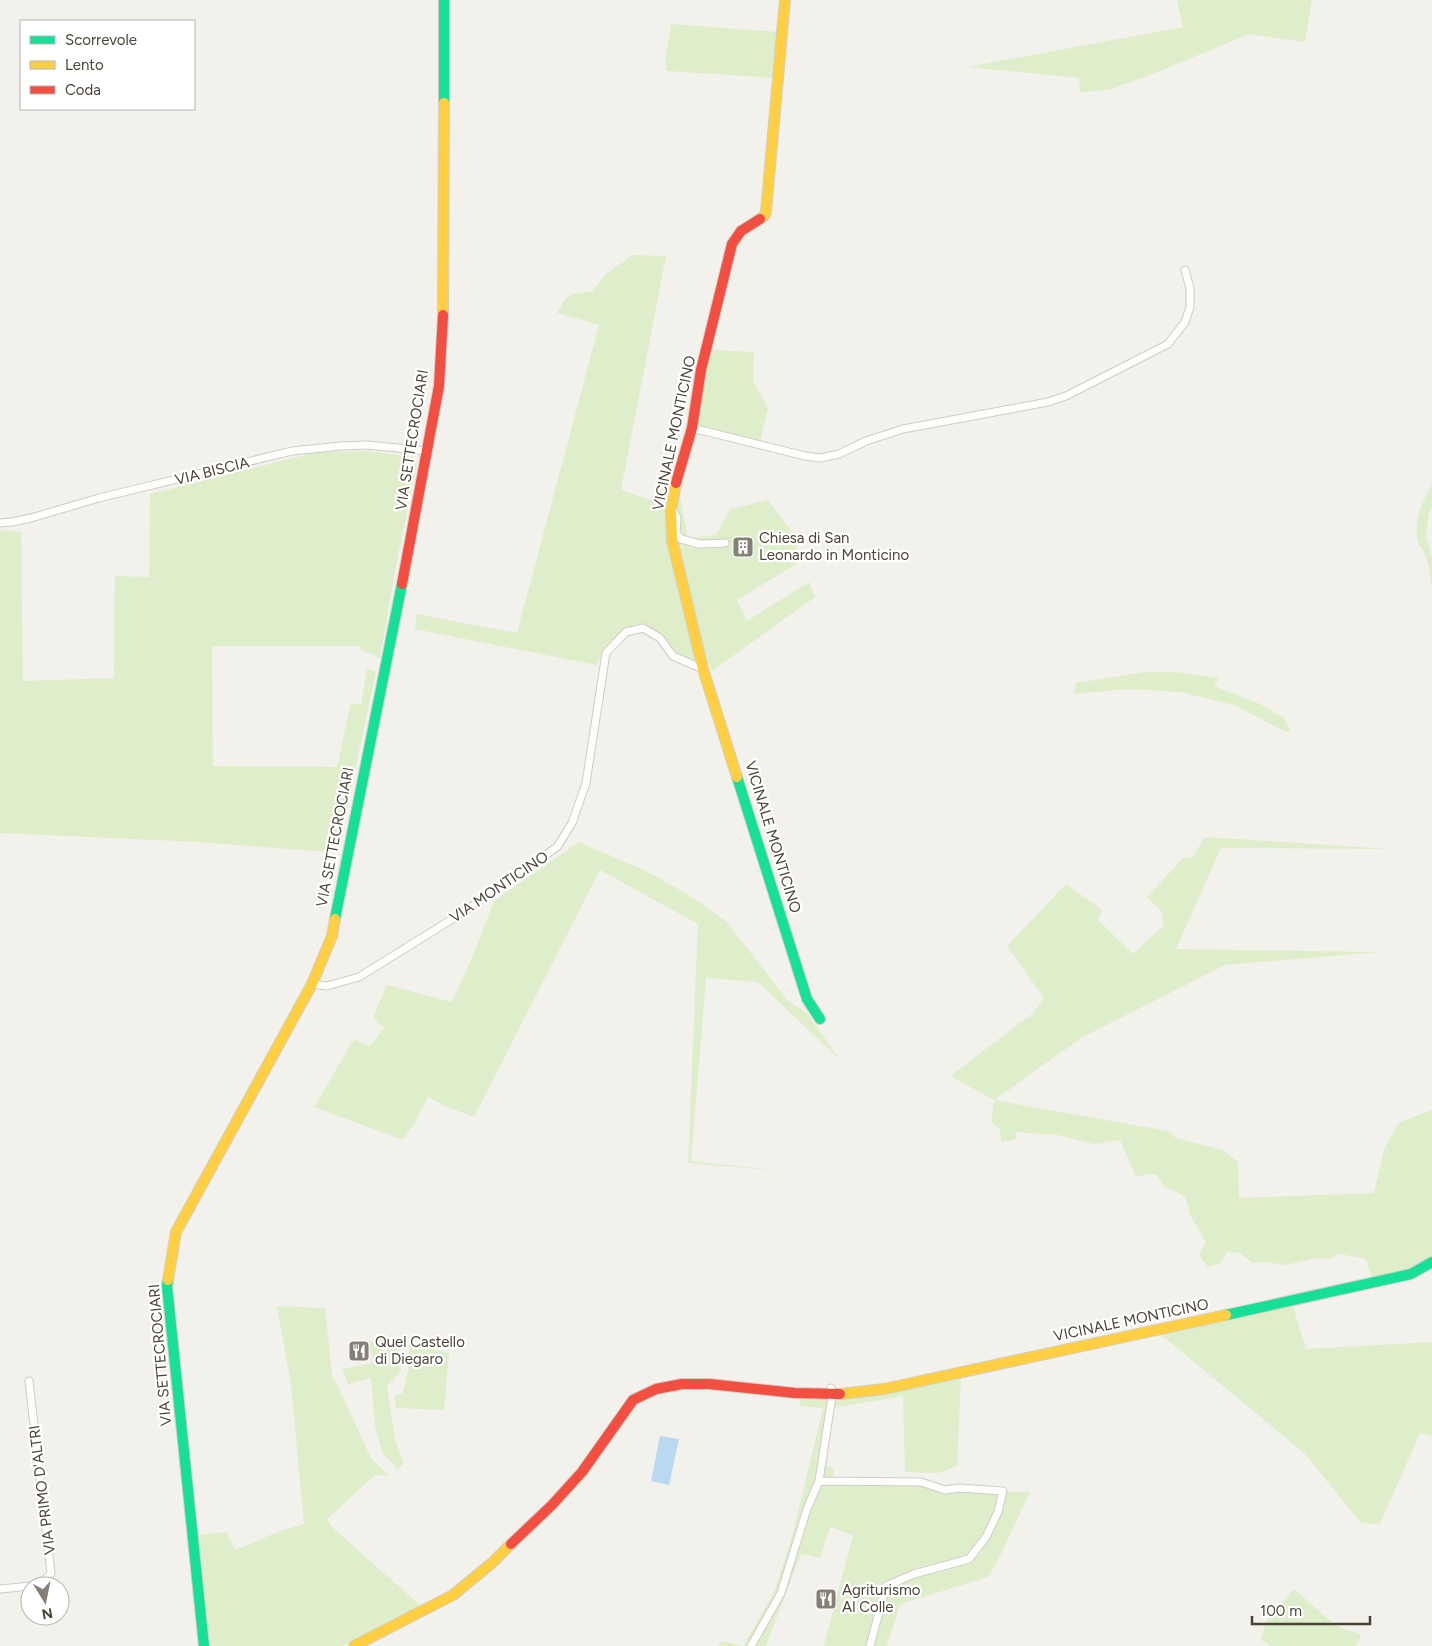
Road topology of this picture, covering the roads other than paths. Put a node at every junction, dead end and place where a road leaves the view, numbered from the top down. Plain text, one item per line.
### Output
1 (444, 0) edge
2 (786, 0) edge
3 (1185, 270) dead end
4 (692, 428) junction
5 (428, 451) junction
6 (671, 508) junction
7 (0, 523) edge
8 (725, 543) dead end
9 (703, 669) junction
10 (312, 984) junction
11 (820, 1019) dead end
12 (1432, 1262) edge
13 (29, 1380) dead end
14 (832, 1392) junction
15 (819, 1480) junction
16 (0, 1589) edge
17 (204, 1646) edge
18 (354, 1646) edge
19 (751, 1646) edge
20 (870, 1646) edge

1 - 5 street, VIA SETTECROCIARI
2 - 4 street, VICINALE MONTICINO
3 - 4 street
4 - 6 street, VICINALE MONTICINO
5 - 7 street, VIA BISCIA
5 - 10 street, VIA SETTECROCIARI
6 - 8 street
6 - 9 street, VICINALE MONTICINO
9 - 10 street, VIA MONTICINO
9 - 11 street, VICINALE MONTICINO
10 - 17 street, VIA SETTECROCIARI
12 - 14 street, VICINALE MONTICINO
13 - 16 street, VIA PRIMO D'ALTRI
14 - 15 street
14 - 18 street, VICINALE MONTICINO
15 - 19 street
15 - 20 street

